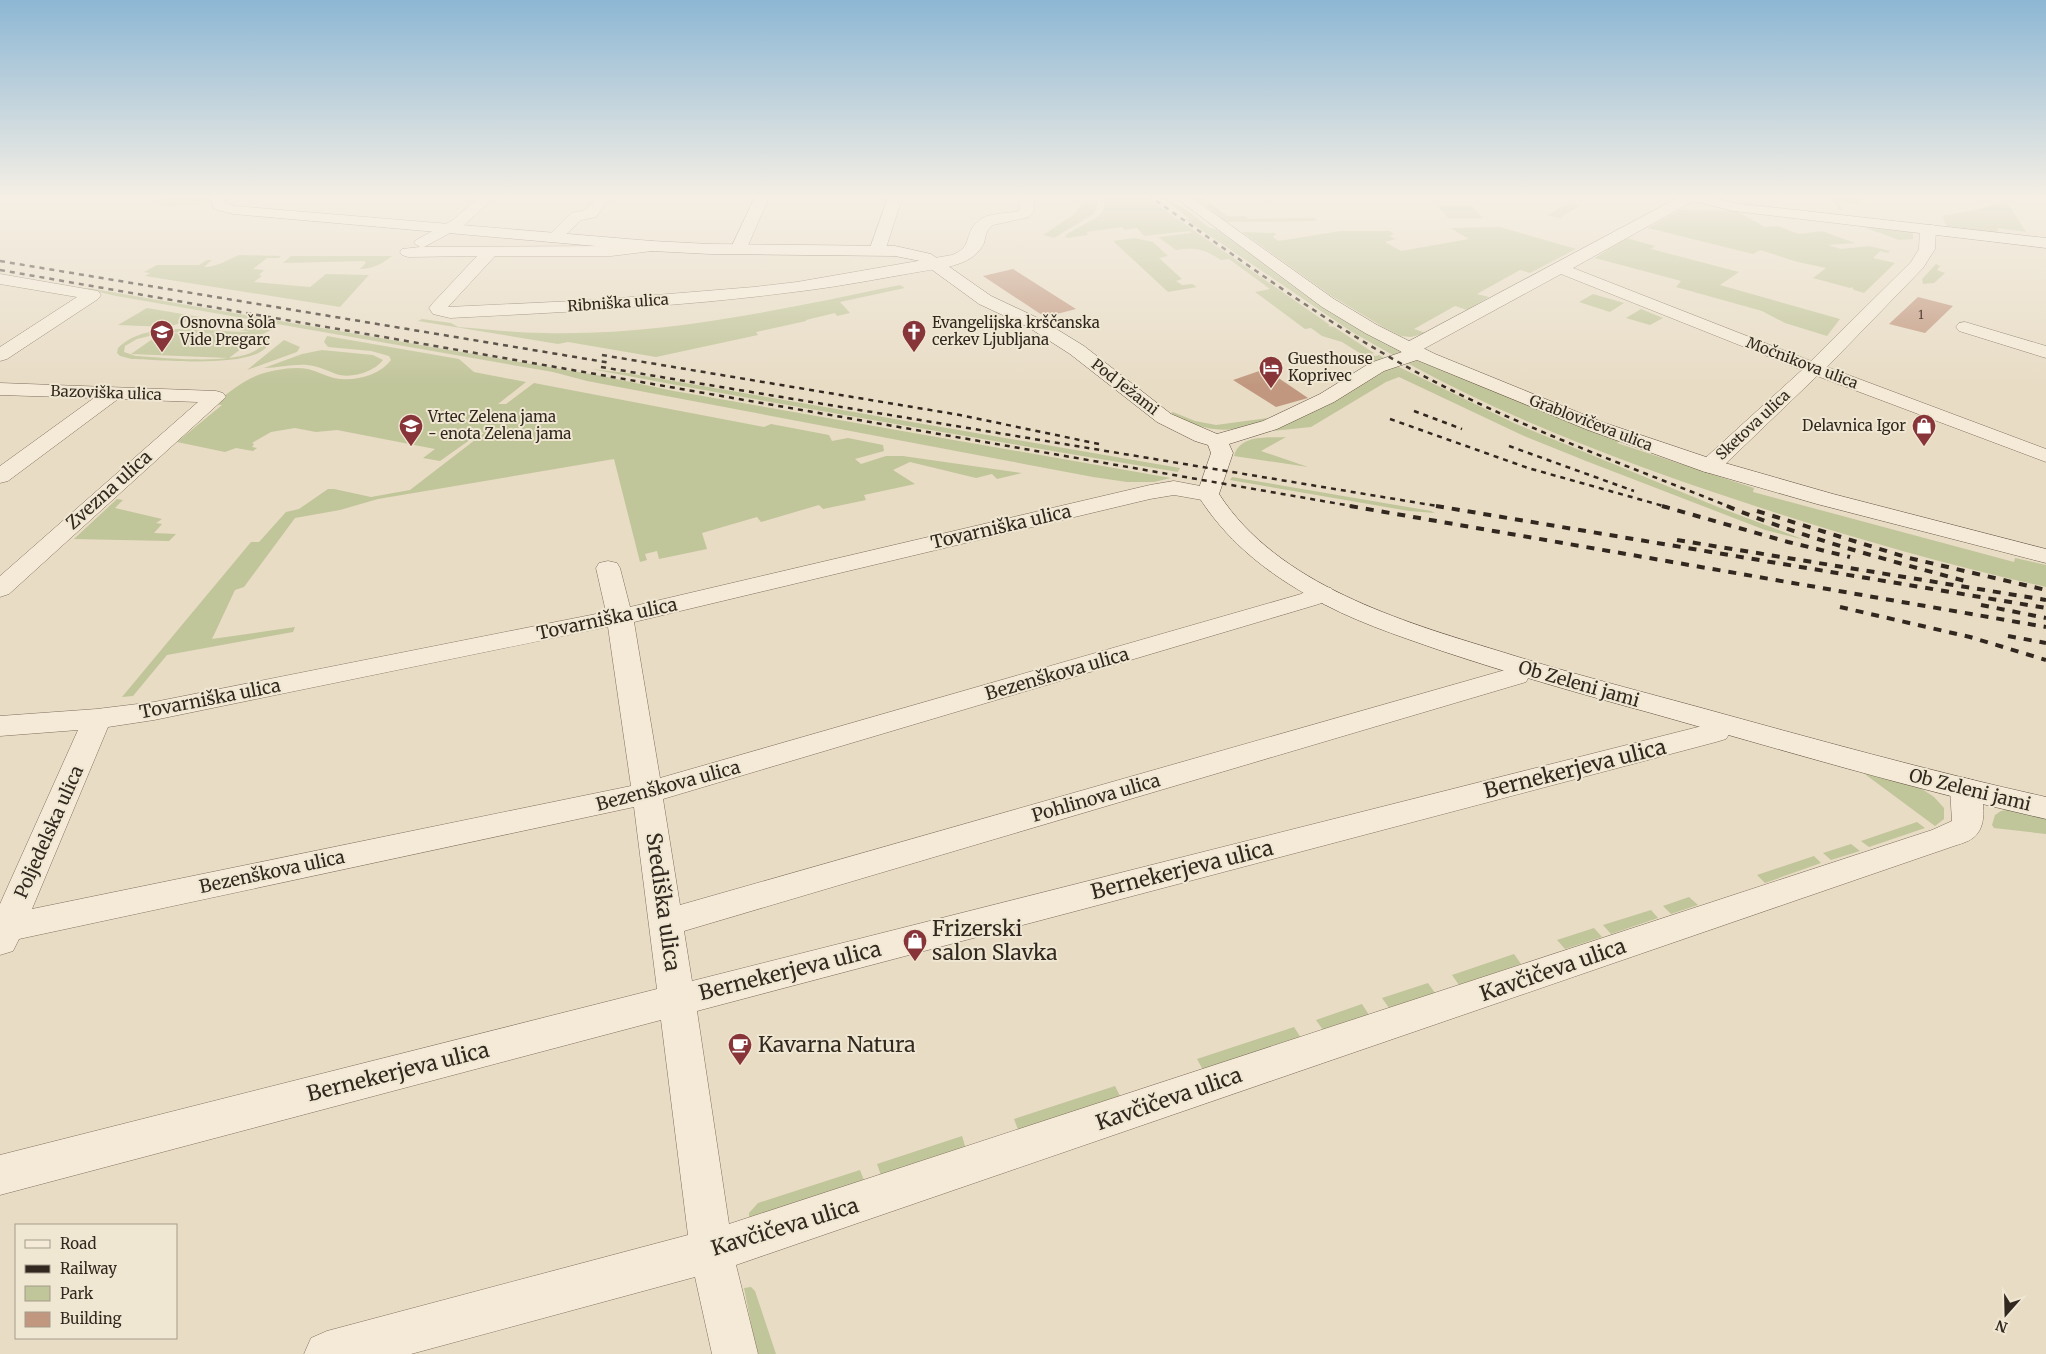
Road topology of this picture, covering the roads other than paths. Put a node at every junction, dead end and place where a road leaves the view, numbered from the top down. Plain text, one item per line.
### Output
1 (484, 258) edge
2 (922, 258) edge
3 (938, 258) edge
4 (1266, 258) edge
5 (1576, 258) edge
6 (1921, 258) edge
7 (928, 260) junction
8 (1559, 268) junction
9 (0, 279) edge
10 (1965, 327) dead end
11 (1413, 351) junction
12 (2046, 352) edge
13 (0, 355) edge
14 (1815, 368) junction
15 (0, 389) edge
16 (112, 394) junction
17 (211, 397) joint
18 (1217, 441) junction
19 (2046, 456) edge
20 (1710, 466) junction
21 (0, 476) edge
22 (1208, 494) junction
23 (2046, 556) edge
24 (608, 568) dead end
25 (0, 589) edge
26 (1322, 593) junction
27 (620, 617) junction
28 (1518, 672) junction
29 (97, 719) junction
30 (1718, 723) junction
31 (0, 726) edge
32 (647, 794) junction
33 (1966, 807) junction
34 (2046, 808) edge
35 (680, 919) junction
36 (2, 933) edge
37 (678, 1000) junction
38 (0, 1175) edge
39 (711, 1250) junction
40 (327, 1354) edge
41 (735, 1354) edge

1 - 7 street, Ribniška ulica
2 - 7 street
3 - 7 street
4 - 11 street, Grablovičeva ulica
5 - 8 street
6 - 14 street, Sketova ulica
7 - 18 street, Pod Ježami
8 - 11 street
8 - 14 street, Močnikova ulica
9 - 13 street
10 - 12 street
11 - 18 street
11 - 20 street, Grablovičeva ulica
14 - 19 street, Močnikova ulica
14 - 20 street, Sketova ulica
15 - 16 street, Bazoviška ulica
16 - 17 street, Bazoviška ulica
16 - 21 street
17 - 25 street, Zvezna ulica
18 - 22 street
20 - 23 street, Grablovičeva ulica
22 - 26 street, Ob Zeleni jami
22 - 27 street, Tovarniška ulica
24 - 27 street, Središka ulica
26 - 28 street, Ob Zeleni jami
26 - 32 street, Bezenškova ulica
27 - 29 street, Tovarniška ulica
27 - 32 street, Središka ulica
28 - 30 street, Ob Zeleni jami
28 - 35 street, Pohlinova ulica
29 - 31 street, Tovarniška ulica
29 - 36 street, Poljedelska ulica
30 - 33 street, Ob Zeleni jami
30 - 37 street, Bernekerjeva ulica
32 - 35 street, Središka ulica
32 - 36 street, Bezenškova ulica
33 - 34 street, Ob Zeleni jami
33 - 39 street, Kavčičeva ulica
35 - 37 street, Središka ulica
37 - 38 street, Bernekerjeva ulica
37 - 39 street, Središka ulica
39 - 40 street, Kavčičeva ulica
39 - 41 street, Središka ulica

